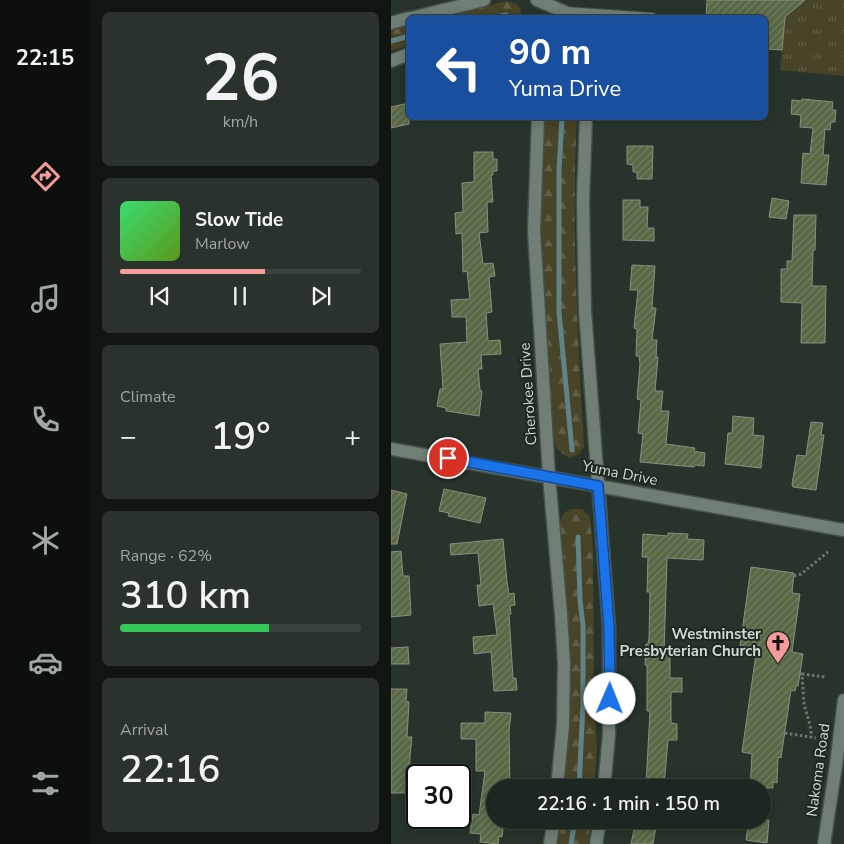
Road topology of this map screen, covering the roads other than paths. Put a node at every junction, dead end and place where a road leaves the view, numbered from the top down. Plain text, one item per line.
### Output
1 (484, 0) edge
2 (537, 0) edge
3 (566, 12) edge
4 (422, 15) edge
5 (609, 15) edge
6 (406, 19) edge
7 (391, 23) edge
8 (406, 55) edge
9 (391, 61) edge
10 (538, 120) edge
11 (586, 120) edge
12 (391, 449) edge
13 (549, 476) junction
14 (598, 486) junction
15 (844, 530) edge
16 (844, 700) edge
17 (558, 779) edge
18 (605, 779) edge
19 (552, 829) edge
20 (600, 829) edge
21 (550, 844) edge
22 (597, 844) edge
23 (824, 844) edge

1 - 4 street
2 - 3 street
3 - 5 lane
6 - 7 street
8 - 9 street
10 - 13 street, Cherokee Drive
11 - 14 street
12 - 13 street, Yuma Drive
13 - 14 street, Yuma Drive
13 - 17 street, Cherokee Drive
14 - 15 street, Yuma Drive
14 - 18 street
16 - 23 street, Nakoma Road
19 - 21 street
20 - 22 street

